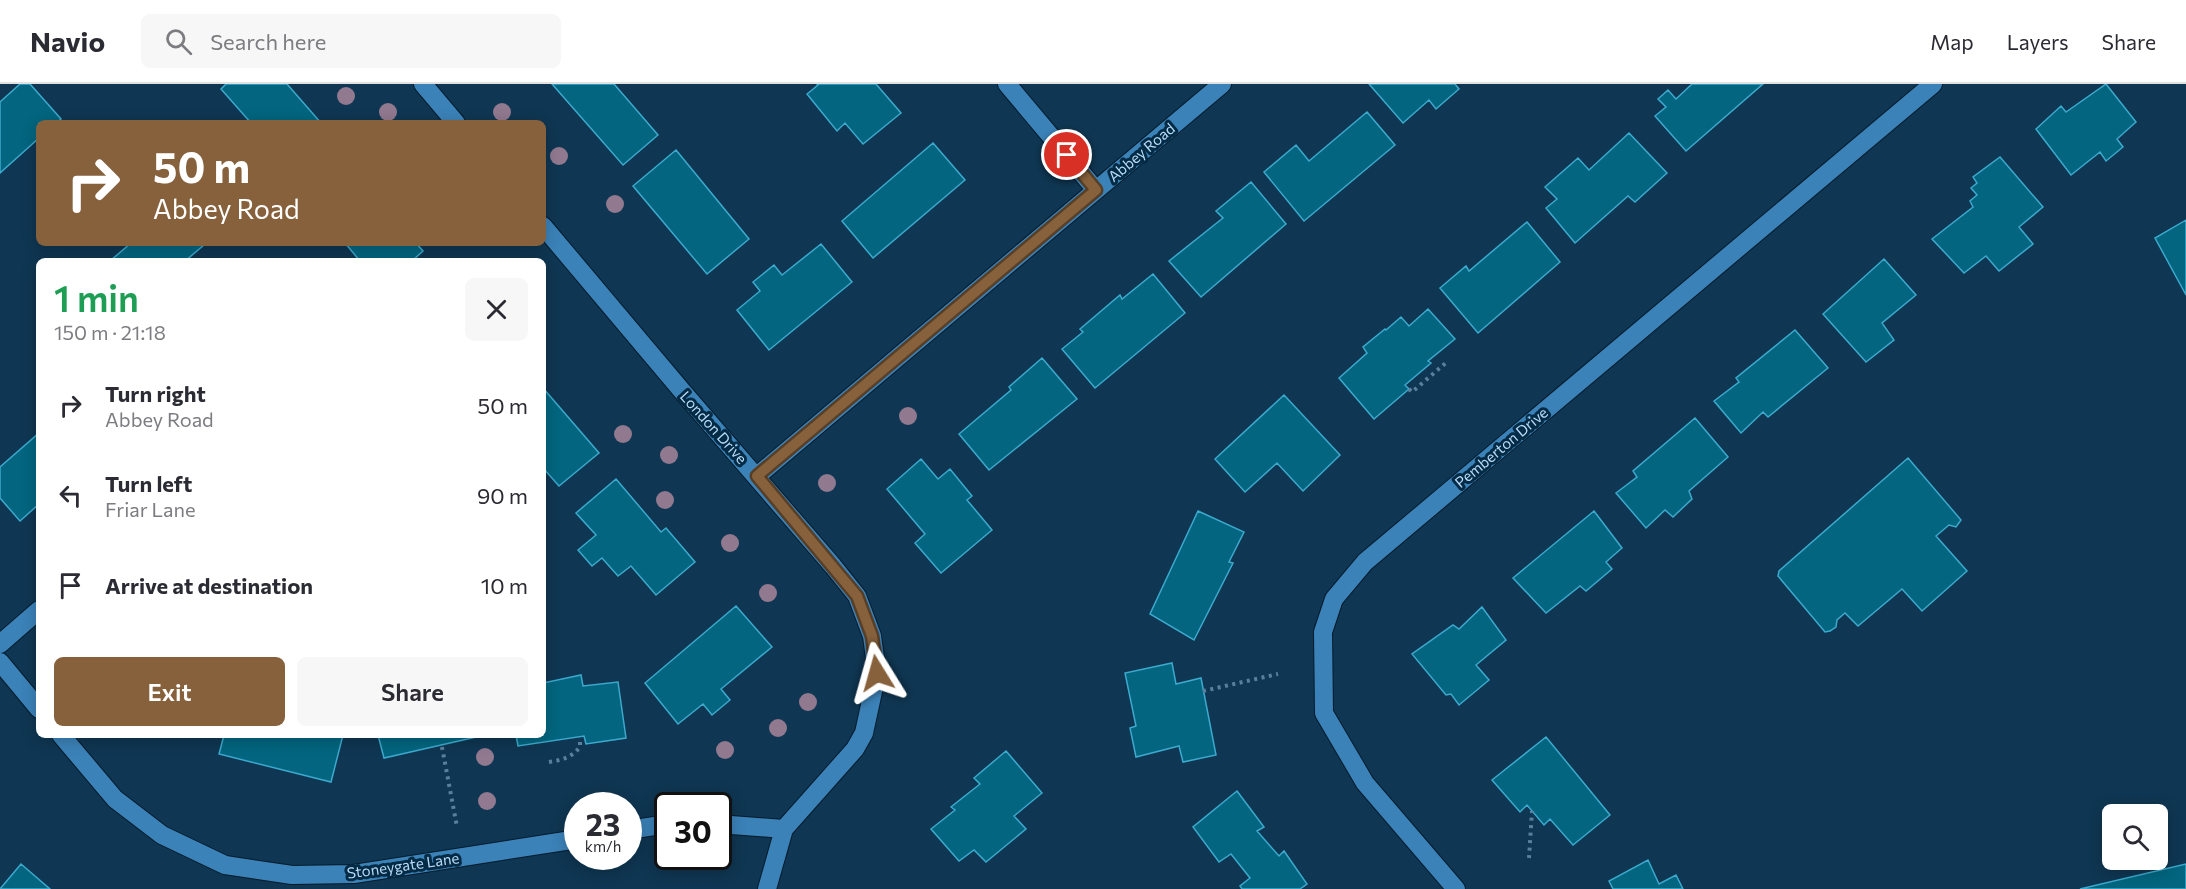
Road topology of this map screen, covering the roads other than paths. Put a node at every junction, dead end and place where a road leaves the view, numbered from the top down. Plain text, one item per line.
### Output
1 (423, 84) edge
2 (1007, 84) edge
3 (1222, 84) edge
4 (1933, 84) edge
5 (453, 120) edge
6 (1096, 190) junction
7 (546, 230) edge
8 (757, 476) junction
9 (36, 613) edge
10 (0, 644) edge
11 (0, 662) edge
12 (36, 705) edge
13 (64, 738) edge
14 (732, 825) edge
15 (783, 829) junction
16 (564, 840) edge
17 (766, 889) edge
18 (1456, 889) edge

1 - 5 street
2 - 6 street
3 - 6 street, Abbey Road
4 - 18 street, Pemberton Drive
6 - 8 street, Abbey Road
7 - 8 street, London Drive
8 - 15 street, London Drive
9 - 10 street
11 - 12 street
13 - 16 street, Stoneygate Lane
14 - 15 street
15 - 17 street, London Drive

